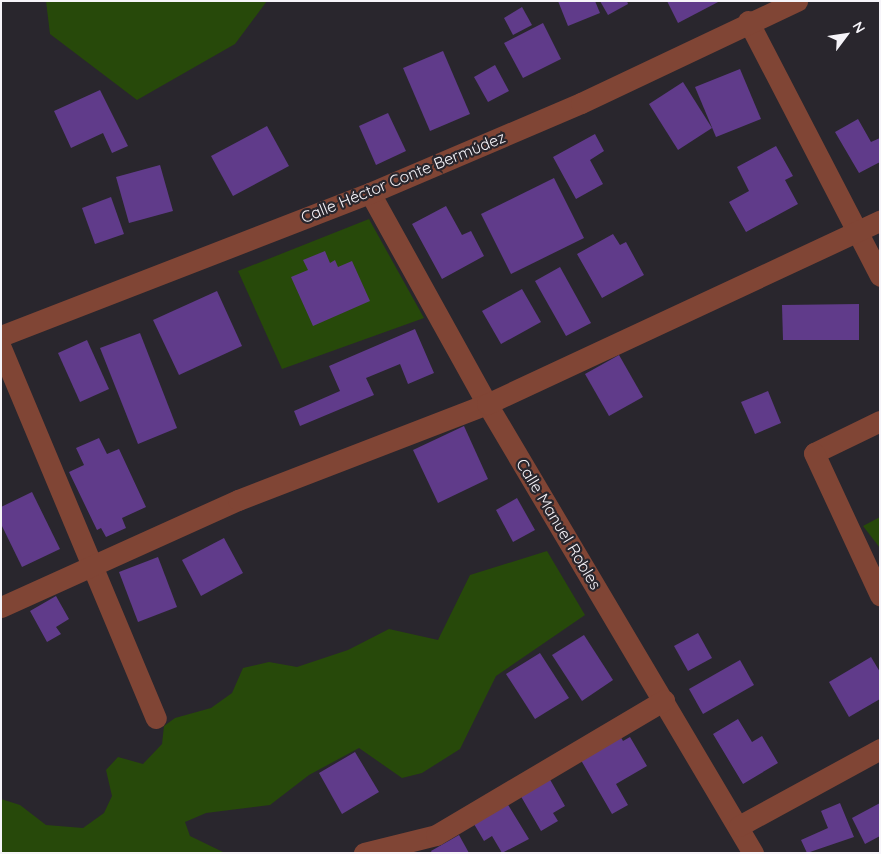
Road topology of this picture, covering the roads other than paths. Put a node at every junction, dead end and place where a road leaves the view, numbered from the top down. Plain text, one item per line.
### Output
1 (784, 4) edge
2 (748, 21) junction
3 (370, 193) junction
4 (880, 221) edge
5 (858, 232) junction
6 (880, 276) edge
7 (1, 336) edge
8 (1, 348) edge
9 (487, 404) junction
10 (880, 421) edge
11 (91, 564) junction
12 (880, 596) edge
13 (1, 607) edge
14 (664, 700) junction
15 (156, 718) dead end
16 (880, 749) edge
17 (739, 826) junction
18 (364, 853) edge
19 (753, 853) edge

1 - 2 street, Calle Héctor Conte Bermúdez
2 - 3 street, Calle Héctor Conte Bermúdez
2 - 5 street
3 - 7 street, Calle Héctor Conte Bermúdez
3 - 9 street, Calle Manuel Robles
4 - 5 street
5 - 6 street
5 - 9 street
8 - 11 street
9 - 11 street
9 - 14 street, Calle Manuel Robles
10 - 12 street
11 - 13 street
11 - 15 street
14 - 17 street, Calle Manuel Robles
14 - 18 street
16 - 17 street
17 - 19 street, Calle Manuel Robles

